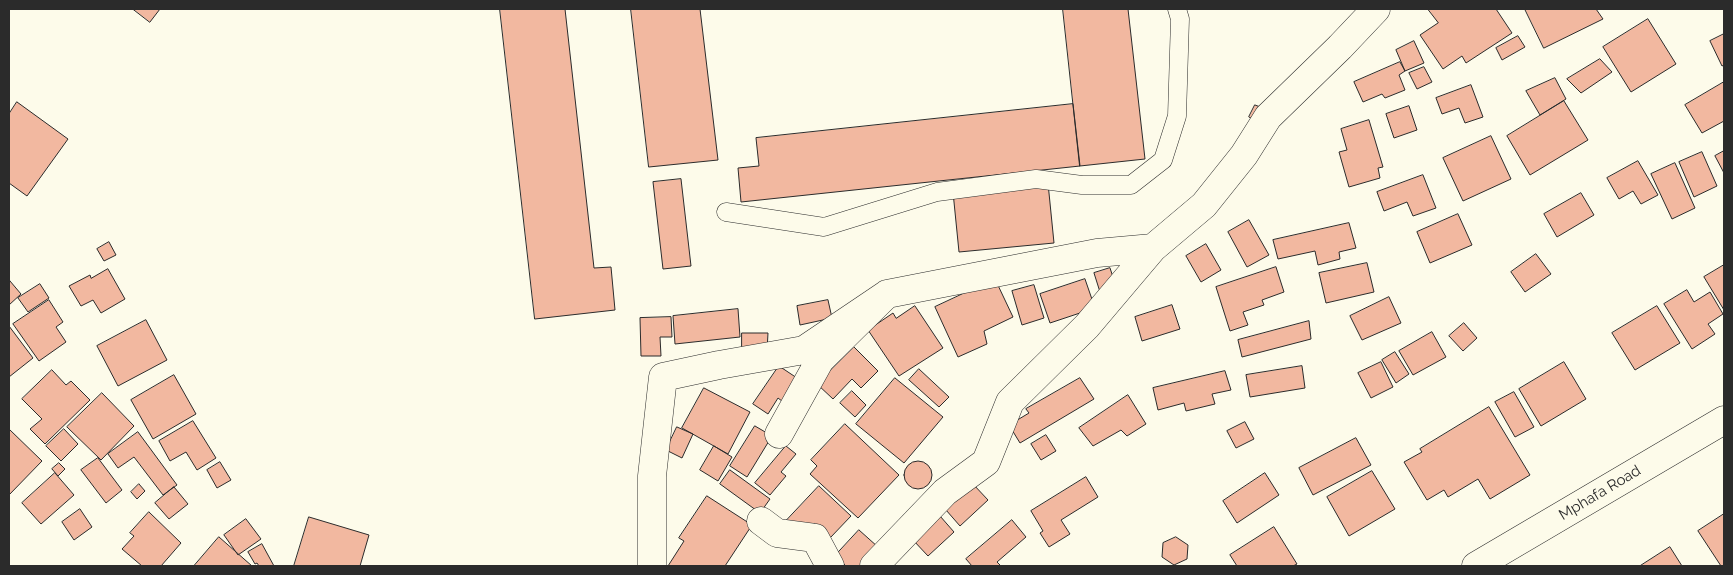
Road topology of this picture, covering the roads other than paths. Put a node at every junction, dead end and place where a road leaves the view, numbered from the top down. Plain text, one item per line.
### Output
1 (1177, 9) edge
2 (1376, 9) edge
3 (726, 212) dead end
4 (1153, 248) junction
5 (887, 294) junction
6 (1724, 420) edge
7 (779, 434) dead end
8 (761, 521) dead end
9 (652, 566) edge
10 (830, 566) edge
11 (874, 566) edge
12 (1476, 566) edge

1 - 3 lane
2 - 4 street
4 - 5 street
4 - 11 street
5 - 7 street
5 - 9 street
6 - 12 street, Mphafa Road
8 - 10 street

